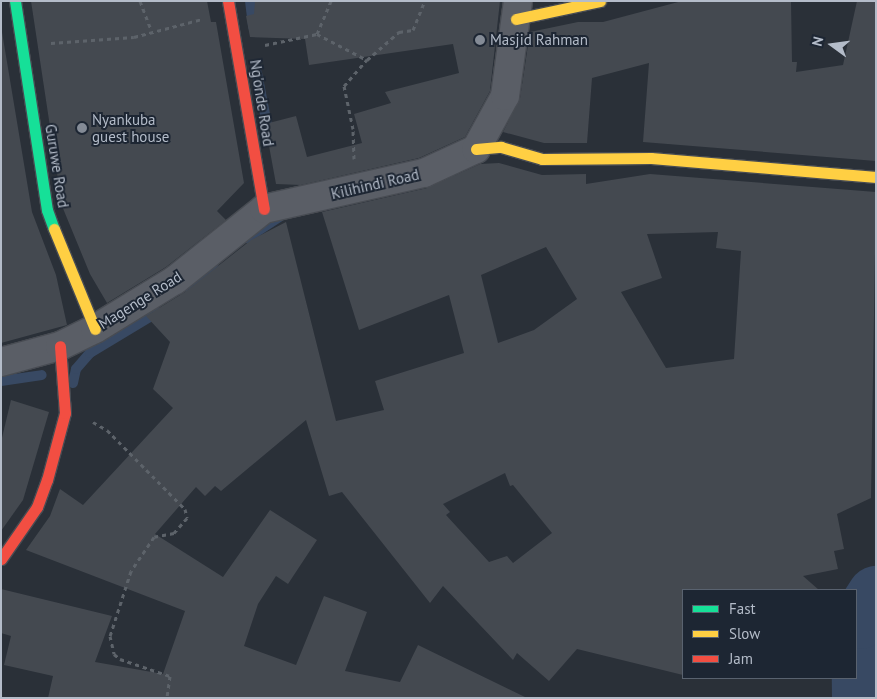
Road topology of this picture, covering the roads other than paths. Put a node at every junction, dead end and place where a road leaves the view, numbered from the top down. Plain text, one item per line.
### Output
1 (15, 1) edge
2 (228, 1) edge
3 (600, 1) edge
4 (517, 10) edge
5 (476, 149) junction
6 (876, 177) edge
7 (264, 209) junction
8 (94, 329) junction
9 (60, 346) junction
10 (1, 362) edge
11 (1, 559) edge

1 - 8 street, Guruwe Road
2 - 7 street, Ng'onde Road
3 - 4 street
4 - 5 street
5 - 6 street
5 - 7 street, Kilihindi Road
7 - 8 street, Magenge Road
8 - 9 street, Magenge Road
9 - 10 street, Magenge Road
9 - 11 street

